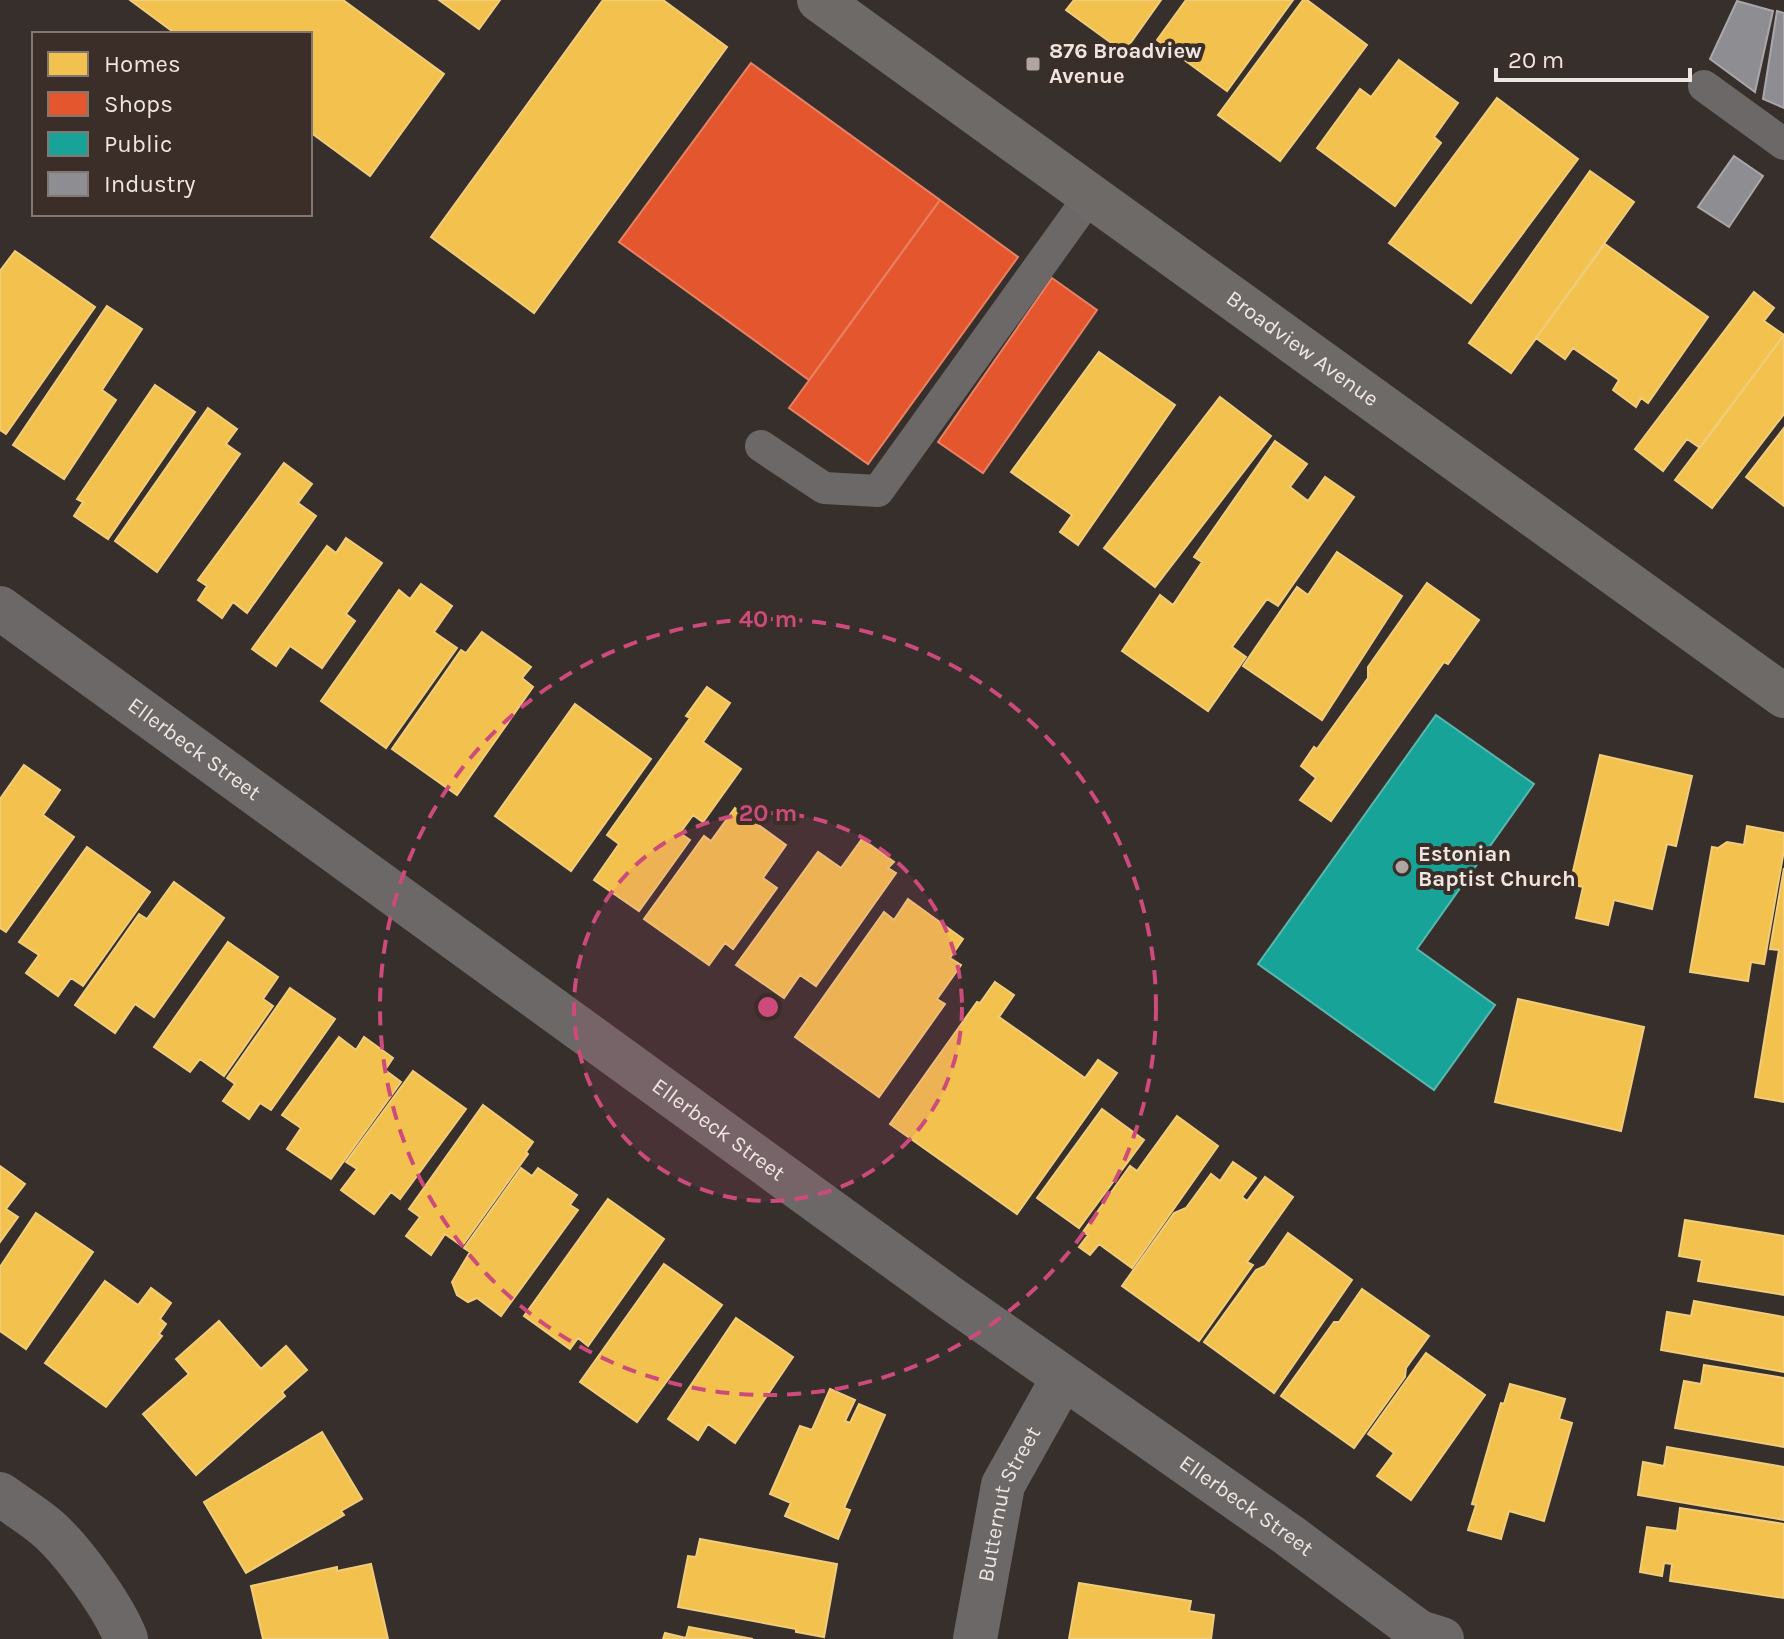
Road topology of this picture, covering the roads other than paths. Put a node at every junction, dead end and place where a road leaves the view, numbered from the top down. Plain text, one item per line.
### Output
1 (819, 0) edge
2 (1704, 86) dead end
3 (1784, 144) edge
4 (1090, 196) junction
5 (761, 446) dead end
6 (0, 608) edge
7 (1784, 696) edge
8 (1063, 1378) junction
9 (0, 1494) edge
10 (126, 1639) edge
11 (975, 1639) edge
12 (1442, 1639) edge

1 - 4 main road, Broadview Avenue
2 - 3 lane
4 - 5 lane
4 - 7 main road, Broadview Avenue
6 - 8 street, Ellerbeck Street
8 - 11 street, Butternut Street
8 - 12 street, Ellerbeck Street
9 - 10 street

